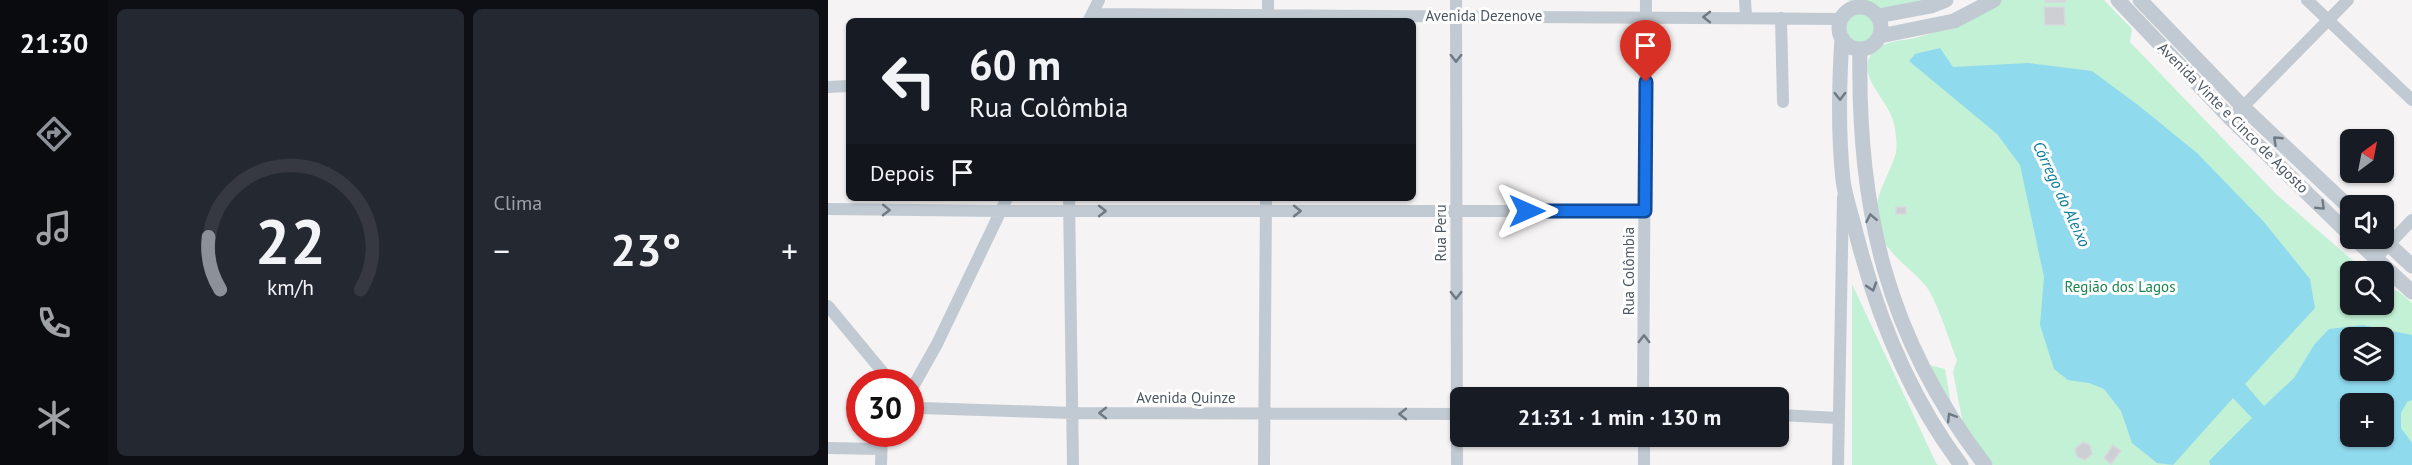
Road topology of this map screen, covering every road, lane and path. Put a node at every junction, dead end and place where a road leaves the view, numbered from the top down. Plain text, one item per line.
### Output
1 (1099, 0) edge
2 (1268, 0) edge
3 (1456, 0) edge
4 (1646, 0) edge
5 (1745, 0) edge
6 (1947, 0) edge
7 (1994, 0) edge
8 (2118, 0) edge
9 (2140, 0) edge
10 (2307, 0) edge
11 (2348, 0) edge
12 (1844, 10) edge
13 (1456, 16) junction
14 (1878, 16) junction
15 (1646, 17) junction
16 (1746, 17) junction
17 (1090, 18) edge
18 (1268, 18) edge
19 (1781, 18) junction
20 (2328, 21) junction
21 (1880, 36) junction
22 (1842, 38) junction
23 (1860, 49) junction
24 (846, 86) edge
25 (828, 87) edge
26 (2412, 100) edge
27 (1783, 102) dead end
28 (2243, 107) junction
29 (2231, 119) junction
30 (1843, 181) junction
31 (2340, 199) edge
32 (1006, 201) edge
33 (1069, 201) edge
34 (1266, 201) edge
35 (828, 209) edge
36 (1266, 211) junction
37 (1456, 211) junction
38 (1645, 211) junction
39 (1001, 212) junction
40 (1070, 212) junction
41 (2412, 220) edge
42 (2340, 225) edge
43 (2394, 234) edge
44 (2365, 249) edge
45 (2381, 249) edge
46 (2394, 249) edge
47 (2375, 259) junction
48 (2412, 266) edge
49 (2412, 292) edge
50 (828, 306) edge
51 (873, 369) edge
52 (922, 369) edge
53 (1459, 387) edge
54 (1643, 387) edge
55 (924, 408) edge
56 (1073, 413) junction
57 (1264, 414) junction
58 (1450, 414) edge
59 (1789, 416) edge
60 (1838, 418) junction
61 (1458, 447) edge
62 (1644, 447) edge
63 (828, 448) edge
64 (881, 449) joint
65 (881, 465) edge
66 (1073, 465) edge
67 (1264, 465) edge
68 (1457, 465) edge
69 (1644, 465) edge
70 (1838, 465) edge
71 (1961, 465) edge
72 (1985, 465) edge

1 - 17 street
2 - 18 street
3 - 13 street, Rua Peru
4 - 15 street, Rua Colômbia
5 - 16 street
6 - 14 street
7 - 21 street
8 - 29 street, Avenida Vinte e Cinco de Agosto
9 - 28 street, Avenida Vinte e Cinco de Agosto
10 - 20 street
11 - 20 street
12 - 14 street
12 - 19 street, Avenida Dezenove
12 - 22 street
13 - 15 street, Avenida Dezenove
13 - 18 street, Avenida Dezenove
13 -> 37 street, Rua Peru
14 - 21 street
16 -> 15 street, Avenida Dezenove
15 - 38 street, Rua Colômbia
16 - 19 street, Avenida Dezenove
17 - 18 street, Avenida Dezenove
19 - 27 street
20 - 26 street
20 - 28 street
21 - 23 street
22 - 23 street
22 -> 30 street
72 -> 23 street
24 - 25 street
28 - 29 street
31 -> 28 street, Avenida Vinte e Cinco de Agosto
29 -> 42 street, Avenida Vinte e Cinco de Agosto
30 - 60 street
30 -> 71 street
32 - 39 street
33 - 40 street
34 - 36 street
35 -> 39 street
36 -> 37 street
40 -> 36 street
36 - 57 street
37 - 38 street
37 -> 53 street, Rua Peru
54 -> 38 street, Rua Colômbia
39 - 40 street
39 - 52 street
40 - 56 street
41 - 43 street
44 - 47 street
45 - 47 street
46 - 48 street
47 - 49 street
50 - 51 street
55 - 56 street, Avenida Quinze
57 -> 56 street, Avenida Quinze
56 - 66 street
58 -> 57 street, Avenida Quinze
57 - 67 street
59 - 60 street
60 - 70 street
61 - 68 street, Rua Peru
62 - 69 street
63 - 64 street
64 - 65 street

